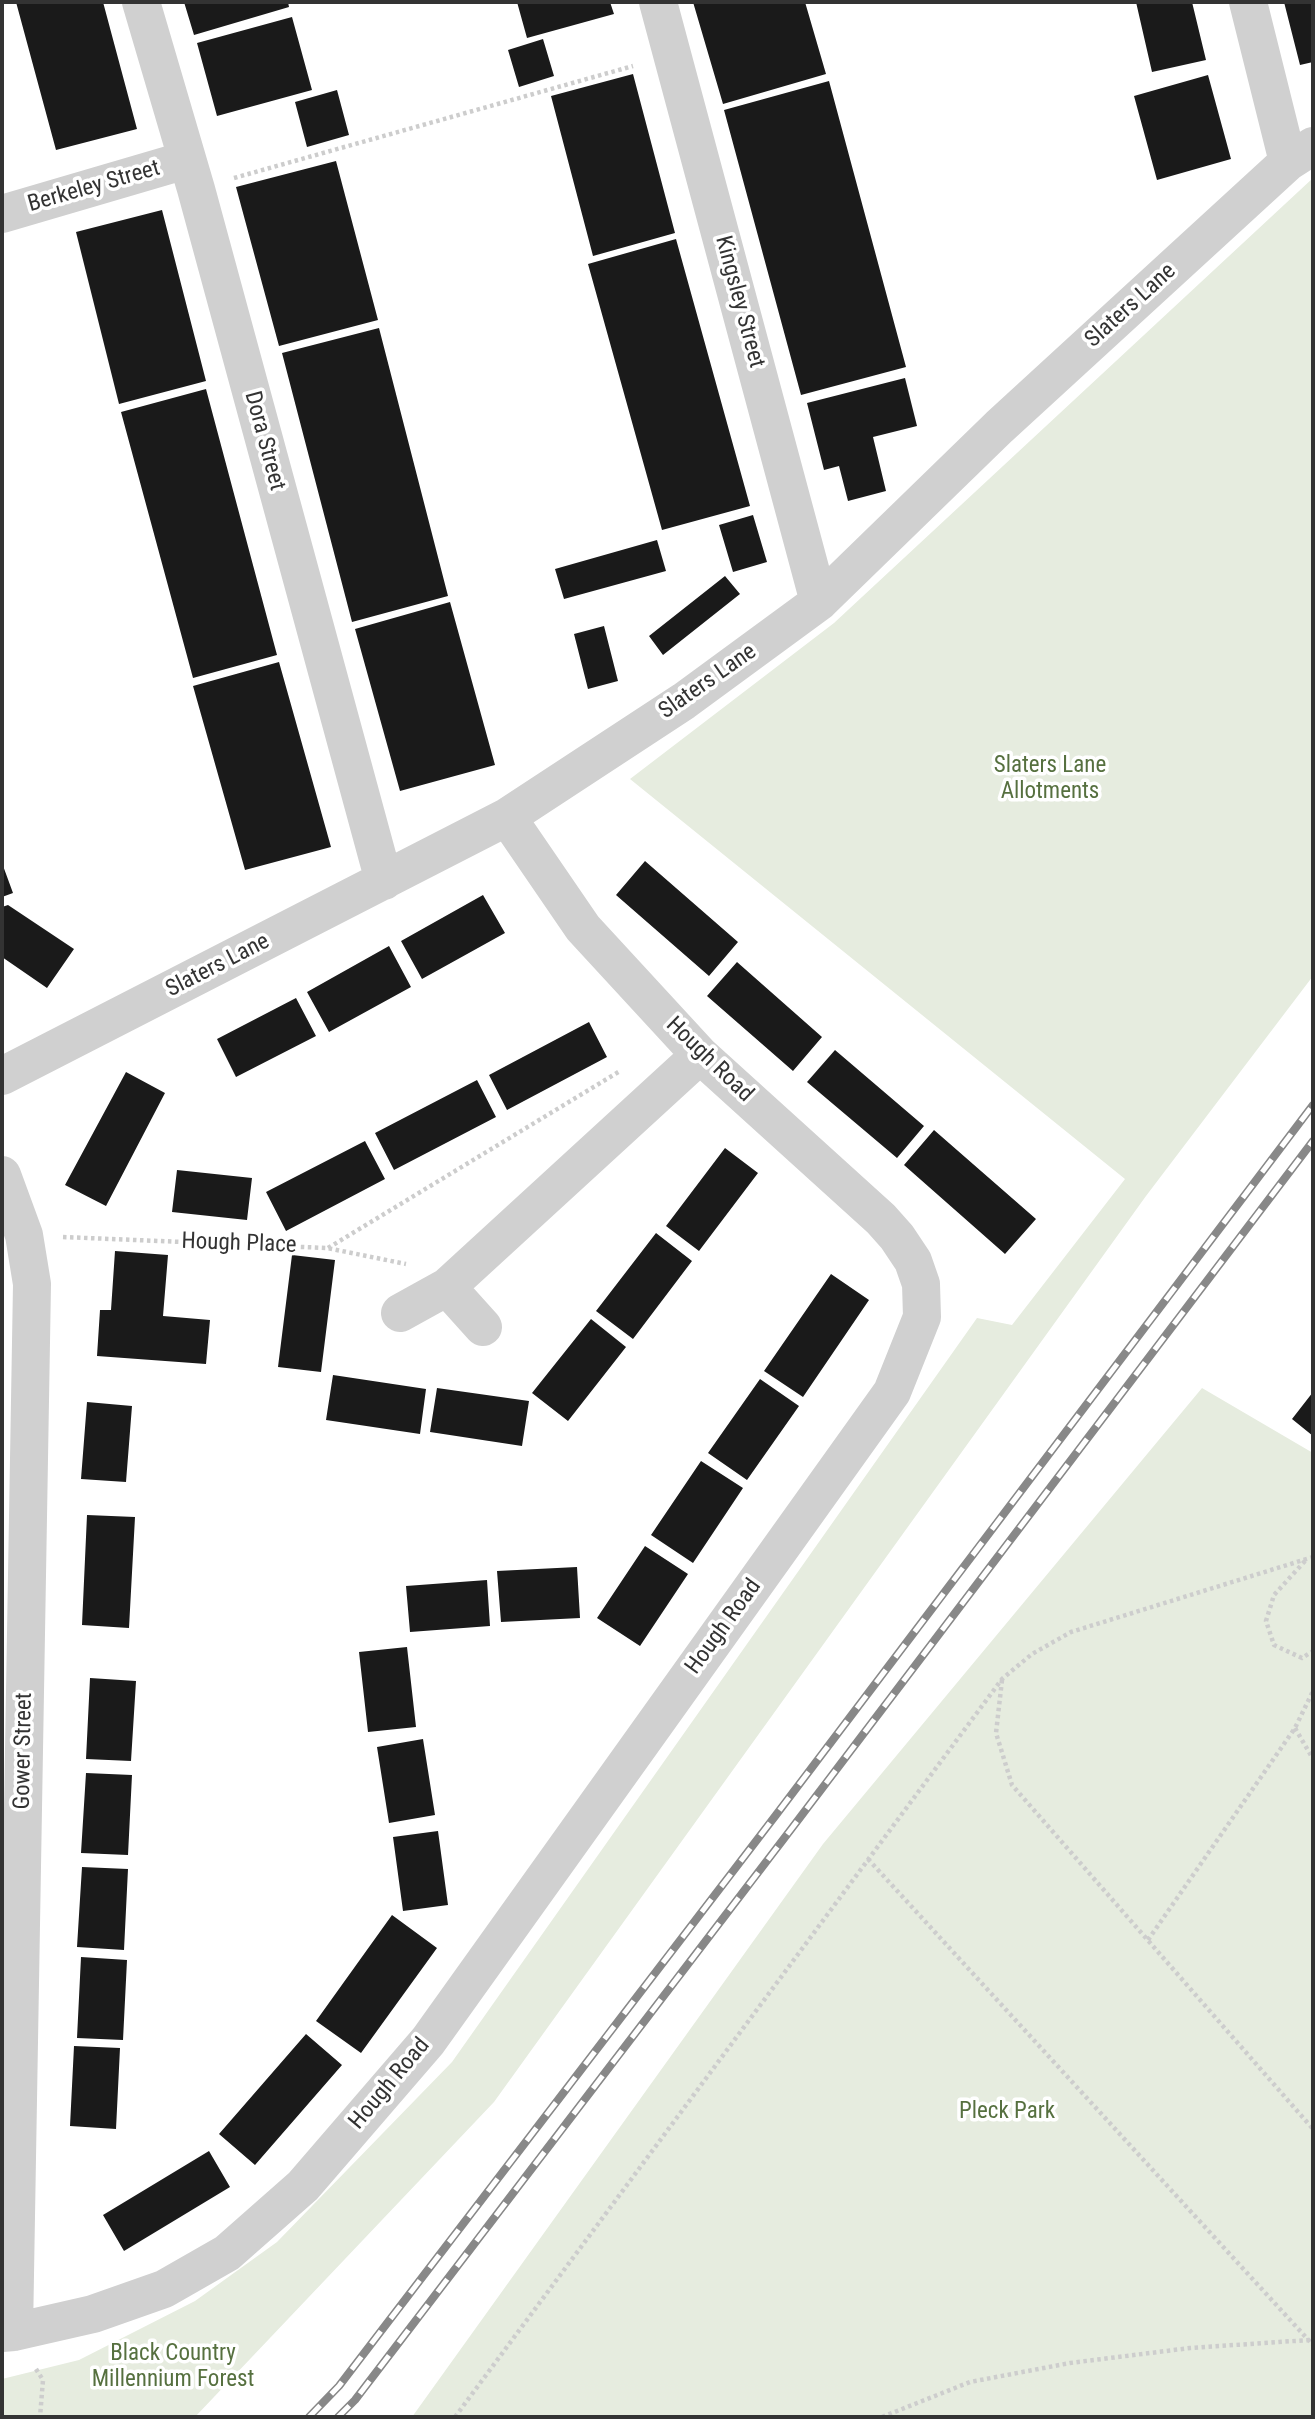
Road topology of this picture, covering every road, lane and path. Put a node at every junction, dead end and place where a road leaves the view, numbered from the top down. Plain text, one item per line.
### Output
1 (141, 2) edge
2 (658, 2) edge
3 (1248, 2) edge
4 (672, 55) junction
5 (1301, 154) edge
6 (191, 174) junction
7 (2, 214) edge
8 (819, 602) junction
9 (507, 817) junction
10 (384, 881) junction
11 (700, 1055) junction
12 (622, 1070) dead end
13 (2, 1076) edge
14 (2, 1175) edge
15 (13, 1241) edge
16 (327, 1248) junction
17 (447, 1287) junction
18 (400, 1313) dead end
19 (483, 1327) dead end
20 (1313, 1557) edge
21 (1306, 1560) junction
22 (1313, 1651) edge
23 (1002, 1679) junction
24 (1313, 1691) edge
25 (1295, 1728) junction
26 (1313, 1759) edge
27 (868, 1859) junction
28 (1148, 1940) junction
29 (1313, 2129) edge
30 (8, 2333) edge
31 (1312, 2341) edge
32 (40, 2417) edge
33 (455, 2417) edge
34 (882, 2417) edge

1 - 6 street, Dora Street
2 - 4 street, Kingsley Street
3 - 5 street
4 - 6 path
4 - 8 street, Kingsley Street
5 - 8 street, Slaters Lane
6 - 7 street, Berkeley Street
6 - 10 street, Dora Street
8 - 9 street, Slaters Lane
9 - 10 street, Slaters Lane
9 - 11 street, Hough Road
10 - 13 street, Slaters Lane
11 - 17 street
11 - 30 street, Hough Road
12 - 16 path
14 - 15 street, Gower Street
15 - 16 path, Hough Place
15 - 30 street, Gower Street
16 - 17 path, Hough Place
17 - 18 street
17 - 19 street
20 - 21 path
21 - 22 path
21 - 23 path
23 - 27 path
23 - 28 path
24 - 25 path
25 - 26 path
25 - 28 path
27 - 31 path
27 - 33 path
28 - 29 path
30 - 32 path
31 - 34 path

